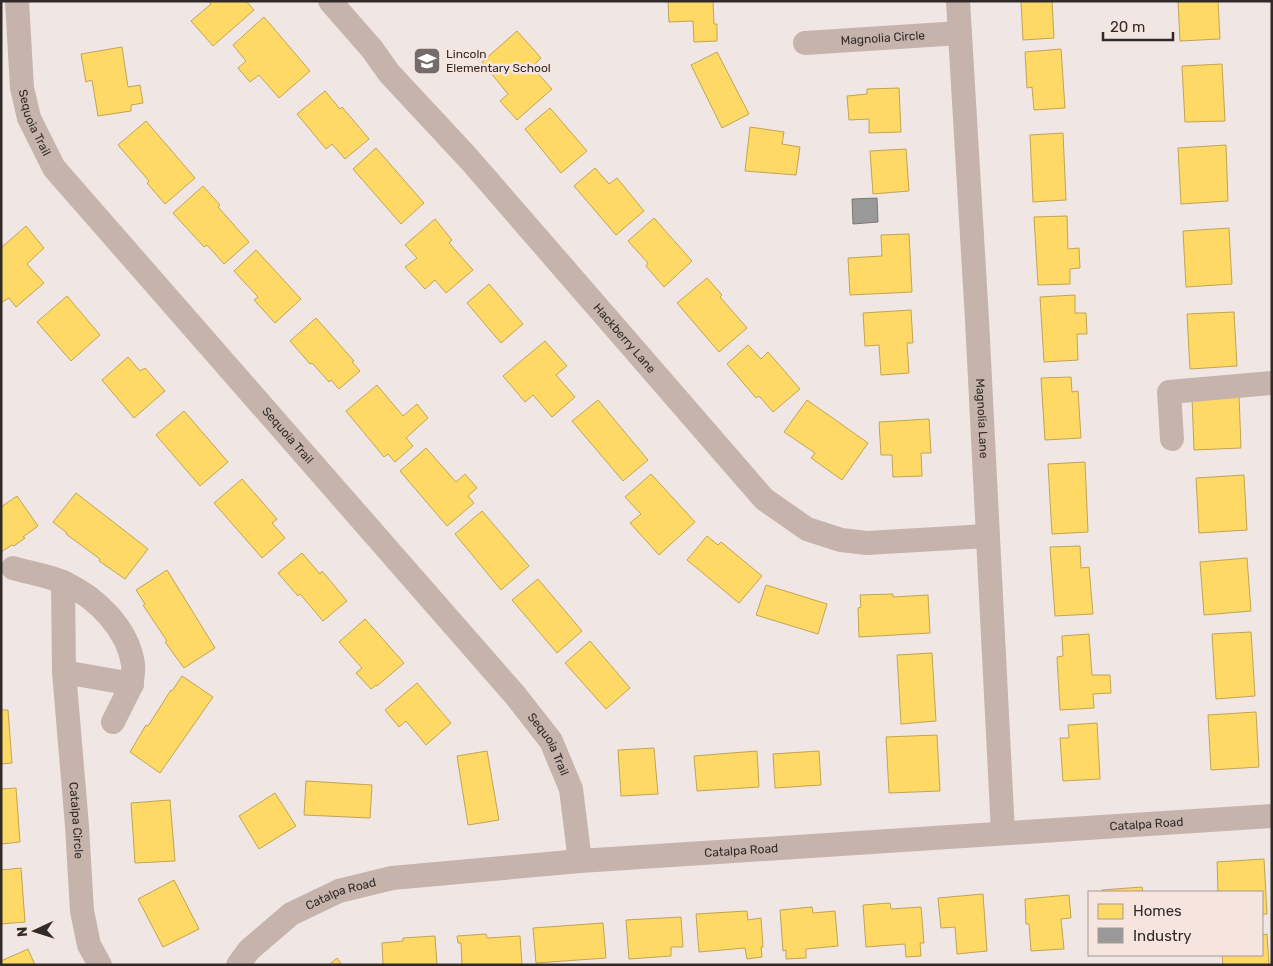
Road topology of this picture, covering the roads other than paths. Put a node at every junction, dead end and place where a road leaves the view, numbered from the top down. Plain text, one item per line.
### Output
1 (17, 1) edge
2 (330, 1) edge
3 (958, 1) edge
4 (960, 33) junction
5 (805, 43) dead end
6 (1272, 383) edge
7 (1172, 440) dead end
8 (987, 536) junction
9 (13, 568) dead end
10 (63, 582) junction
11 (64, 672) junction
12 (132, 684) junction
13 (113, 722) dead end
14 (1272, 816) edge
15 (1003, 833) junction
16 (580, 861) junction
17 (100, 965) edge
18 (238, 965) edge

1 - 16 street, Sequoia Trail
2 - 8 street, Hackberry Lane
3 - 4 street, Magnolia Lane
4 - 5 street, Magnolia Circle
4 - 8 street, Magnolia Lane
6 - 7 street
8 - 15 street, Magnolia Lane
9 - 10 street
10 - 11 street, Catalpa Circle
10 - 12 street
11 - 12 street
11 - 17 street, Catalpa Circle
12 - 13 street
14 - 15 street, Catalpa Road
15 - 16 street, Catalpa Road
16 - 18 street, Catalpa Road

